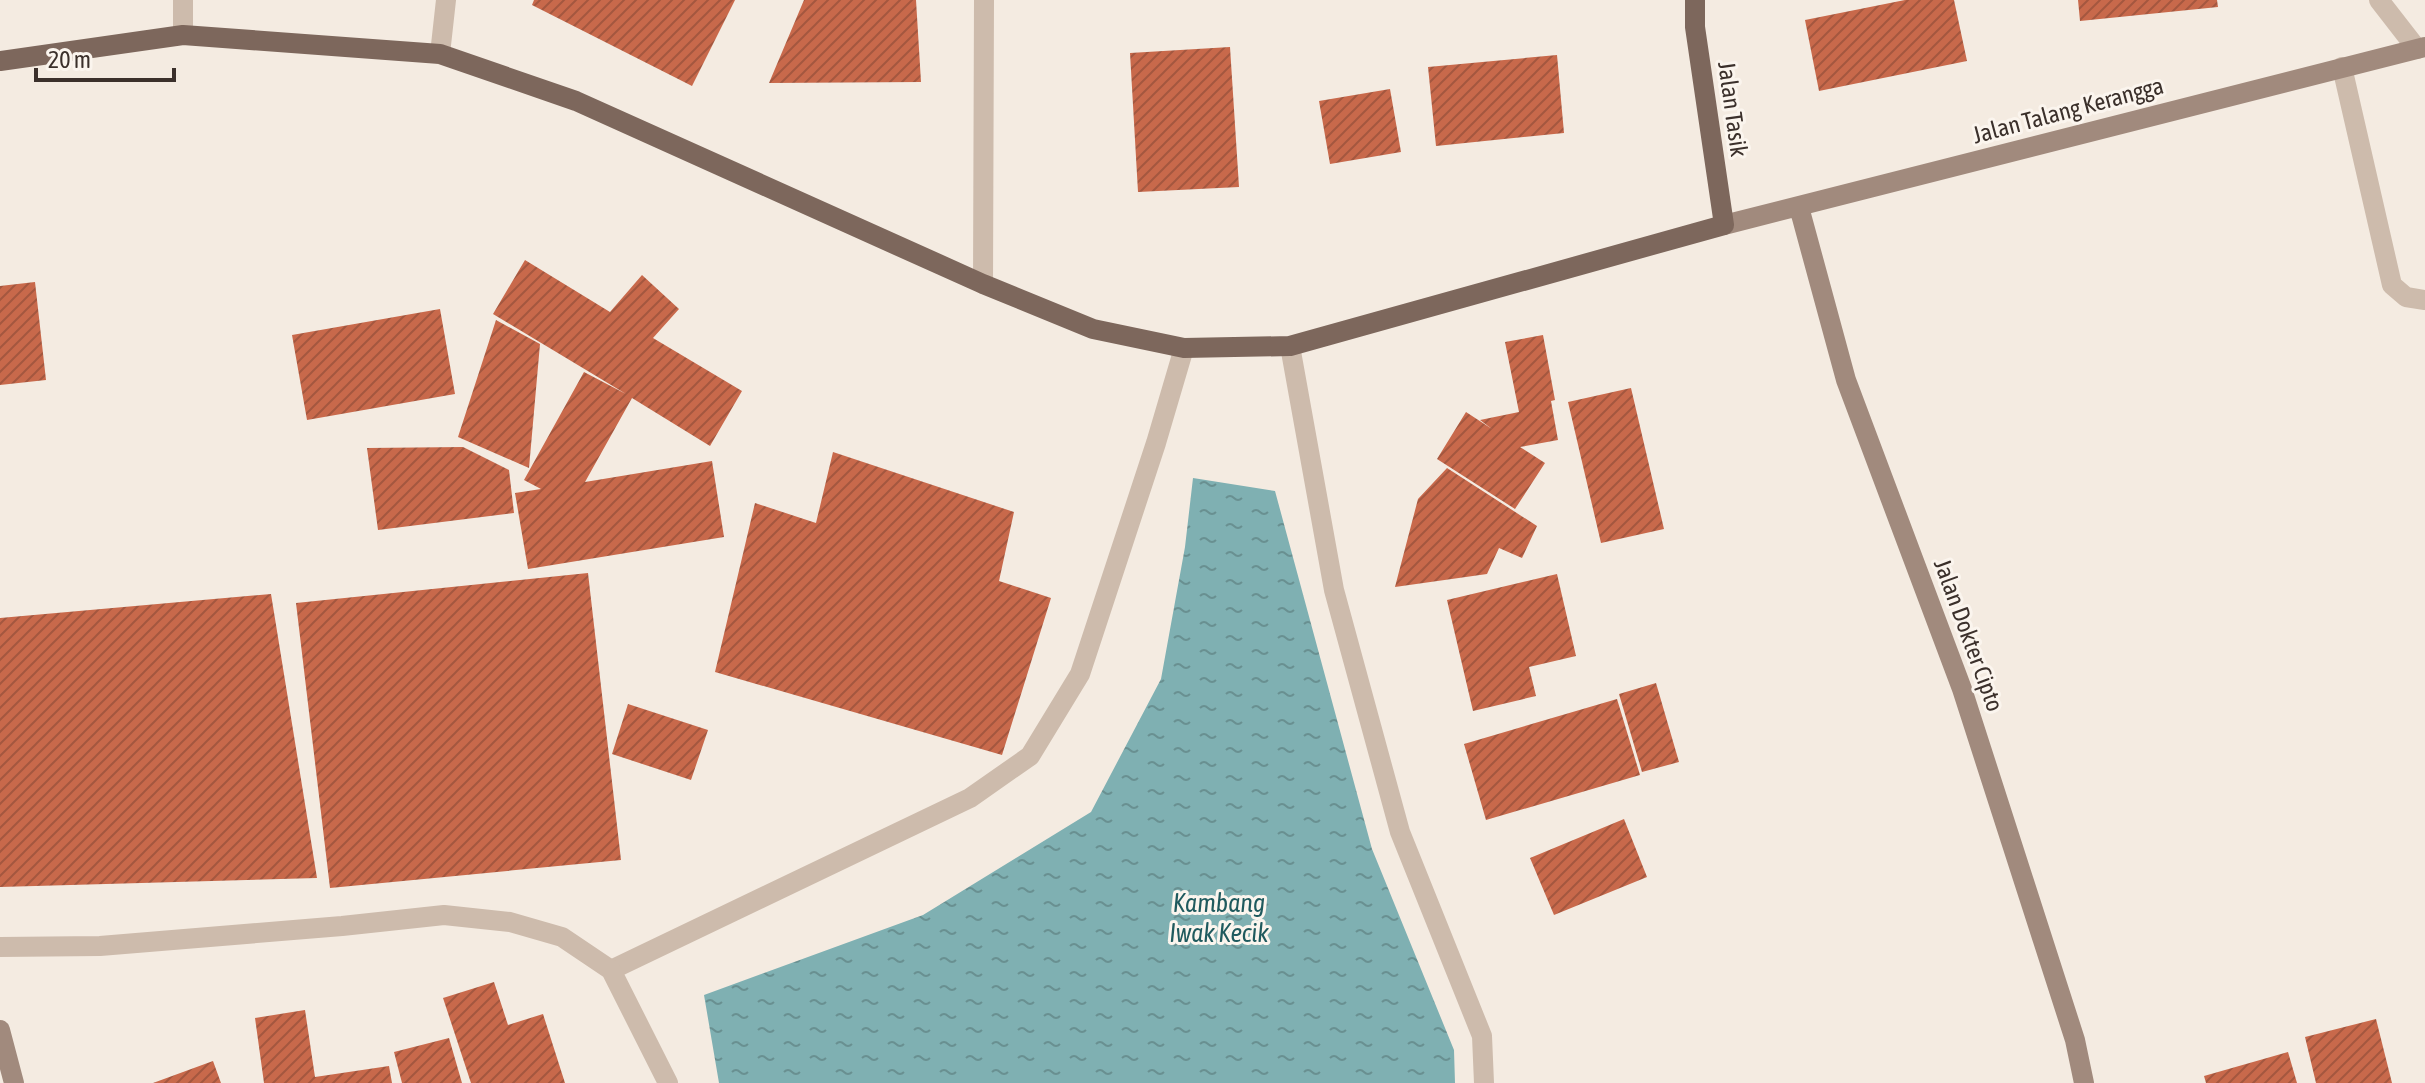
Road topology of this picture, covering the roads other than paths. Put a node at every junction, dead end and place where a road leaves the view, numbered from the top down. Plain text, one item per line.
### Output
1 (183, 0) edge
2 (446, 0) edge
3 (984, 0) edge
4 (1695, 0) edge
5 (2379, 0) edge
6 (183, 35) junction
7 (2421, 48) edge
8 (440, 54) junction
9 (0, 61) edge
10 (2342, 67) junction
11 (1799, 207) junction
12 (1724, 225) junction
13 (983, 284) junction
14 (2425, 300) edge
15 (1290, 346) junction
16 (1184, 348) junction
17 (0, 947) edge
18 (611, 970) junction
19 (0, 1030) edge
20 (14, 1083) edge
21 (668, 1083) edge
22 (1484, 1083) edge
23 (2084, 1083) edge

1 - 6 street
2 - 8 street
3 - 13 street
4 - 12 main road, Jalan Tasik
5 - 7 street
6 - 8 main road
6 - 9 main road
7 - 10 street, Jalan Talang Kerangga
8 - 13 main road
10 - 11 street, Jalan Talang Kerangga
10 - 14 street
11 - 12 street, Jalan Talang Kerangga
11 - 23 street, Jalan Dokter Cipto
12 - 15 main road
13 - 16 main road
15 - 16 main road
15 - 22 street
16 - 18 street
17 - 18 street
18 - 21 street
19 - 20 street

